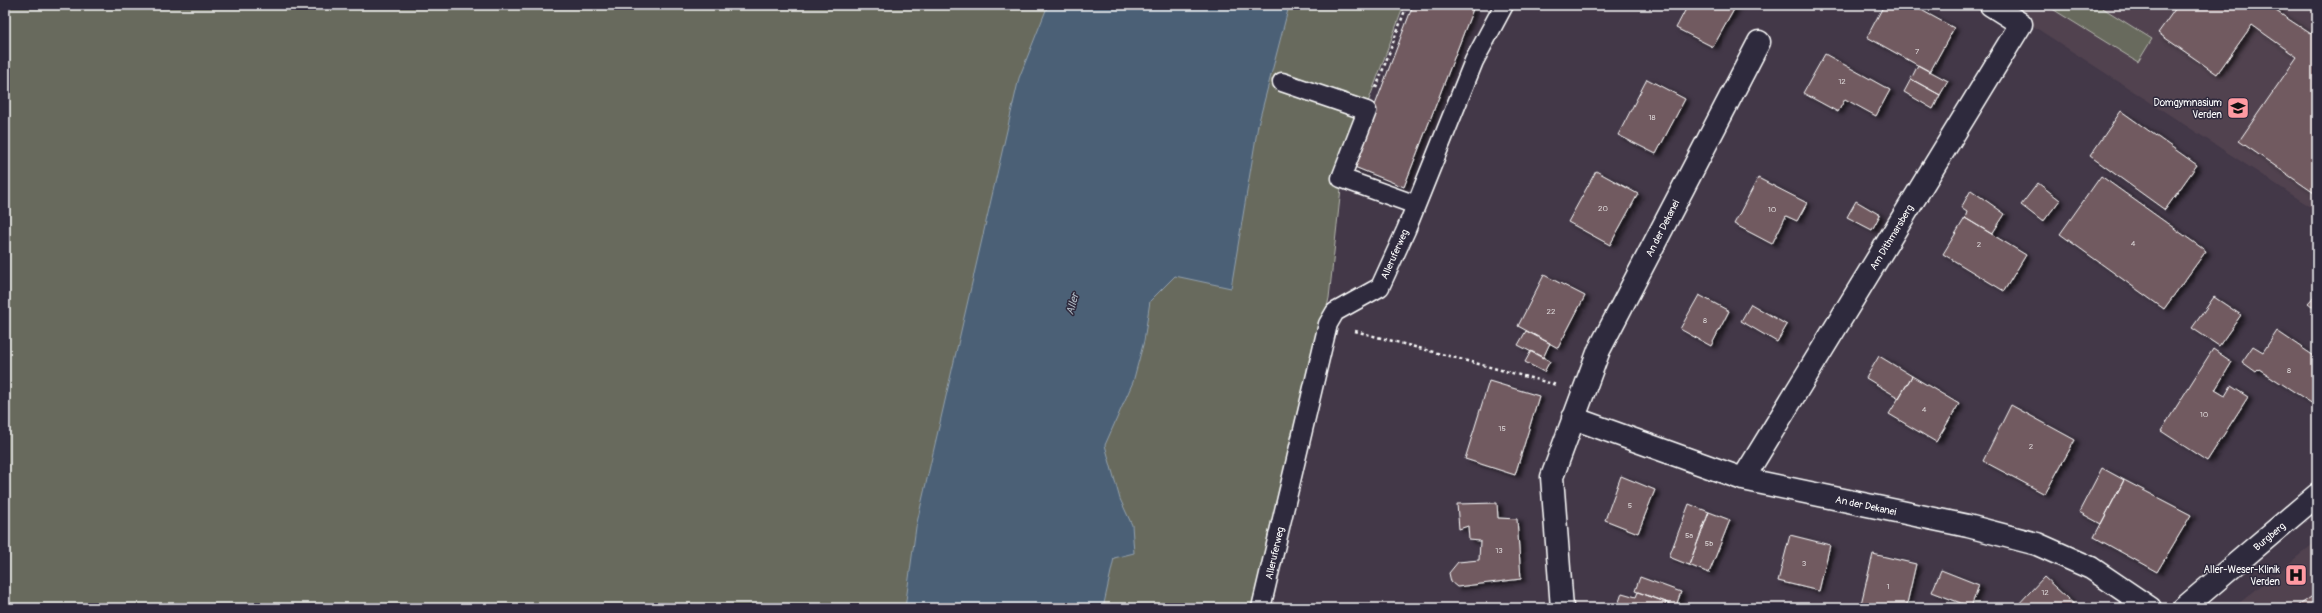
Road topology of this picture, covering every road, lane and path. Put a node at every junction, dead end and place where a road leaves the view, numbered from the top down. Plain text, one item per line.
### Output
1 (1407, 5) edge
2 (1504, 5) edge
3 (1991, 5) edge
4 (1759, 42) dead end
5 (1282, 82) dead end
6 (1367, 110) junction
7 (1416, 205) junction
8 (1328, 324) junction
9 (1582, 391) junction
10 (1573, 418) junction
11 (1743, 479) junction
12 (2317, 495) edge
13 (1261, 608) edge
14 (1562, 608) edge
15 (2150, 608) edge
16 (2184, 608) edge

1 - 6 path
2 - 7 lane, Alleruferweg
3 - 11 street, Am Dithmarsberg
4 - 9 street, An der Dekanei
5 - 6 lane
6 - 7 lane
7 - 8 lane, Alleruferweg
8 - 9 path
8 - 13 lane, Alleruferweg
9 - 10 street, An der Dekanei
10 - 11 street, An der Dekanei
10 - 14 street, An der Dekanei
11 - 15 street, An der Dekanei
12 - 16 street, Burgberg

